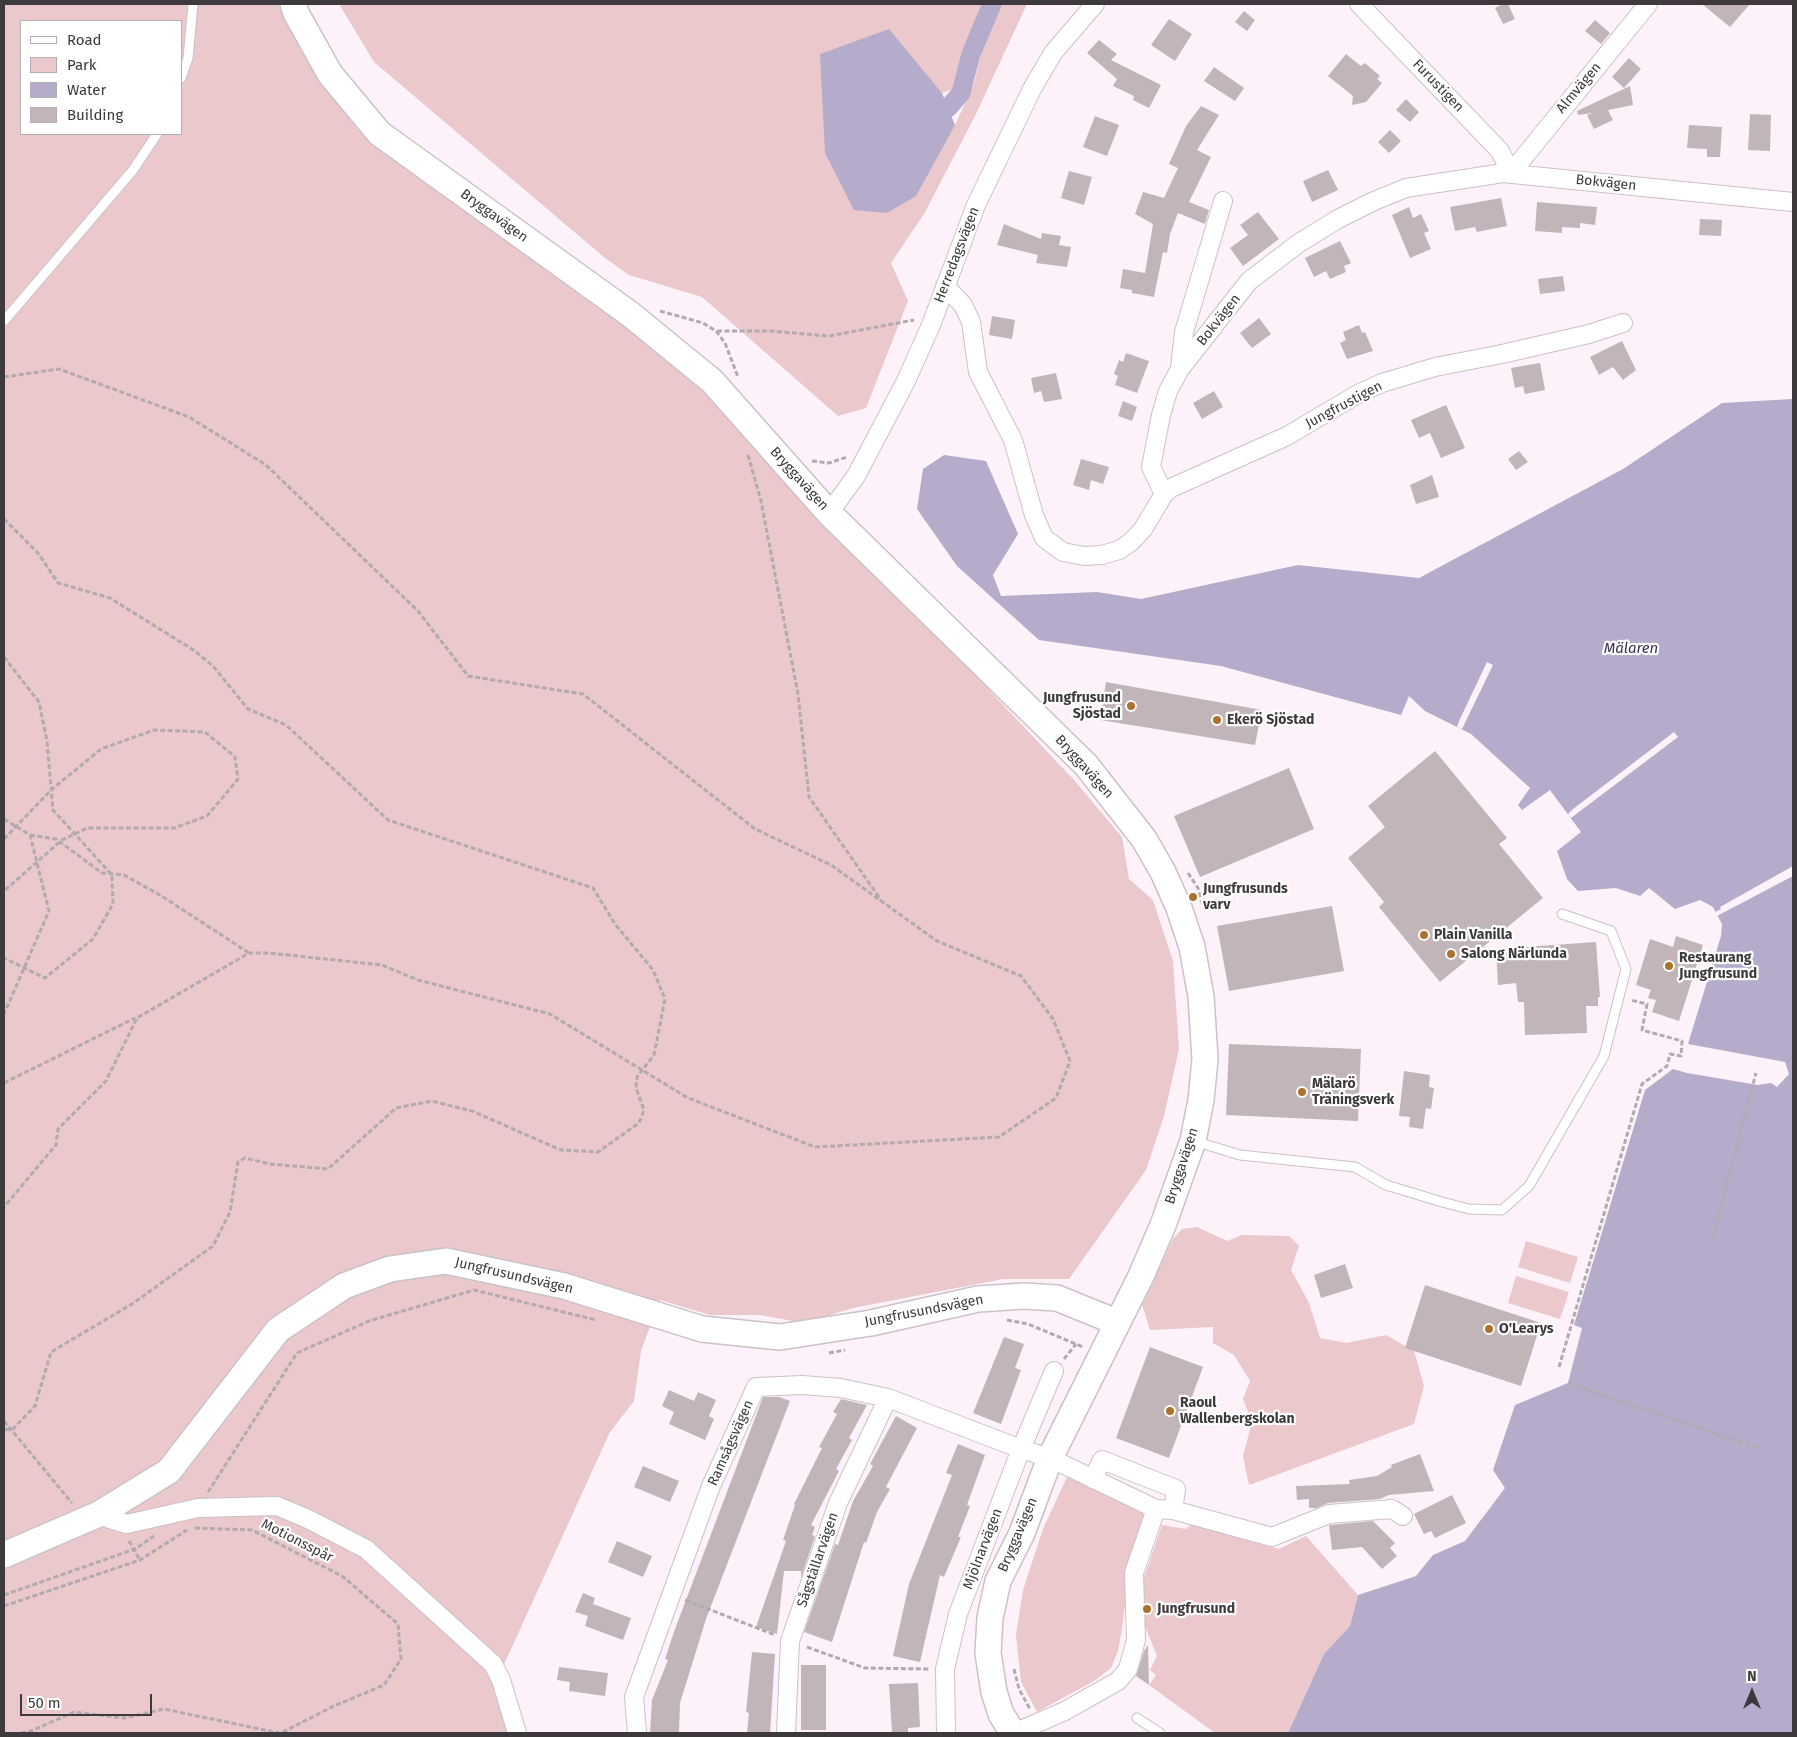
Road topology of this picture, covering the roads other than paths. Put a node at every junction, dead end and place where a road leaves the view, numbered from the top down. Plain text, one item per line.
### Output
1 (193, 4) edge
2 (293, 4) edge
3 (1095, 4) edge
4 (1359, 4) edge
5 (1648, 4) edge
6 (182, 75) edge
7 (156, 135) edge
8 (1511, 174) junction
9 (1223, 201) dead end
10 (1793, 202) edge
11 (945, 286) junction
12 (4, 321) edge
13 (1623, 323) dead end
14 (1180, 369) junction
15 (1164, 494) junction
16 (829, 513) junction
17 (1562, 914) dead end
18 (1193, 1141) junction
19 (1116, 1322) junction
20 (1054, 1372) dead end
21 (888, 1398) junction
22 (1021, 1449) junction
23 (1050, 1458) junction
24 (1093, 1479) junction
25 (1164, 1510) junction
26 (103, 1512) junction
27 (1402, 1516) dead end
28 (4, 1555) edge
29 (1137, 1718) dead end
30 (517, 1733) edge
31 (637, 1733) edge
32 (786, 1733) edge
33 (946, 1733) edge
34 (1014, 1733) edge
35 (1160, 1733) edge

1 - 6 lane
2 - 16 main road, Bryggavägen
3 - 11 street, Herredagsvägen
4 - 8 street, Furustigen
5 - 8 street, Almvägen
7 - 12 lane
8 - 10 street, Bokvägen
8 - 14 street, Bokvägen
9 - 14 street
11 - 15 street
11 - 16 street, Herredagsvägen
13 - 15 street, Jungfrustigen
14 - 15 street, Bokvägen
16 - 18 main road, Bryggavägen
17 - 18 lane
18 - 19 main road, Bryggavägen
19 - 23 main road, Bryggavägen
19 - 26 main road, Jungfrusundsvägen
20 - 22 street, Mjölnarvägen
21 - 22 street, Ramsågsvägen
21 - 31 street, Ramsågsvägen
21 - 32 street, Sågställarvägen
22 - 23 street, Ramsågsvägen
22 - 33 street, Mjölnarvägen
23 - 24 street, Ramsågsvägen
23 - 34 main road, Bryggavägen
24 - 25 street, Ramsågsvägen
24 - 25 street
25 - 27 street, Ramsågsvägen
25 - 34 street
26 - 28 main road, Jungfrusundsvägen
26 - 30 street
29 - 35 lane

